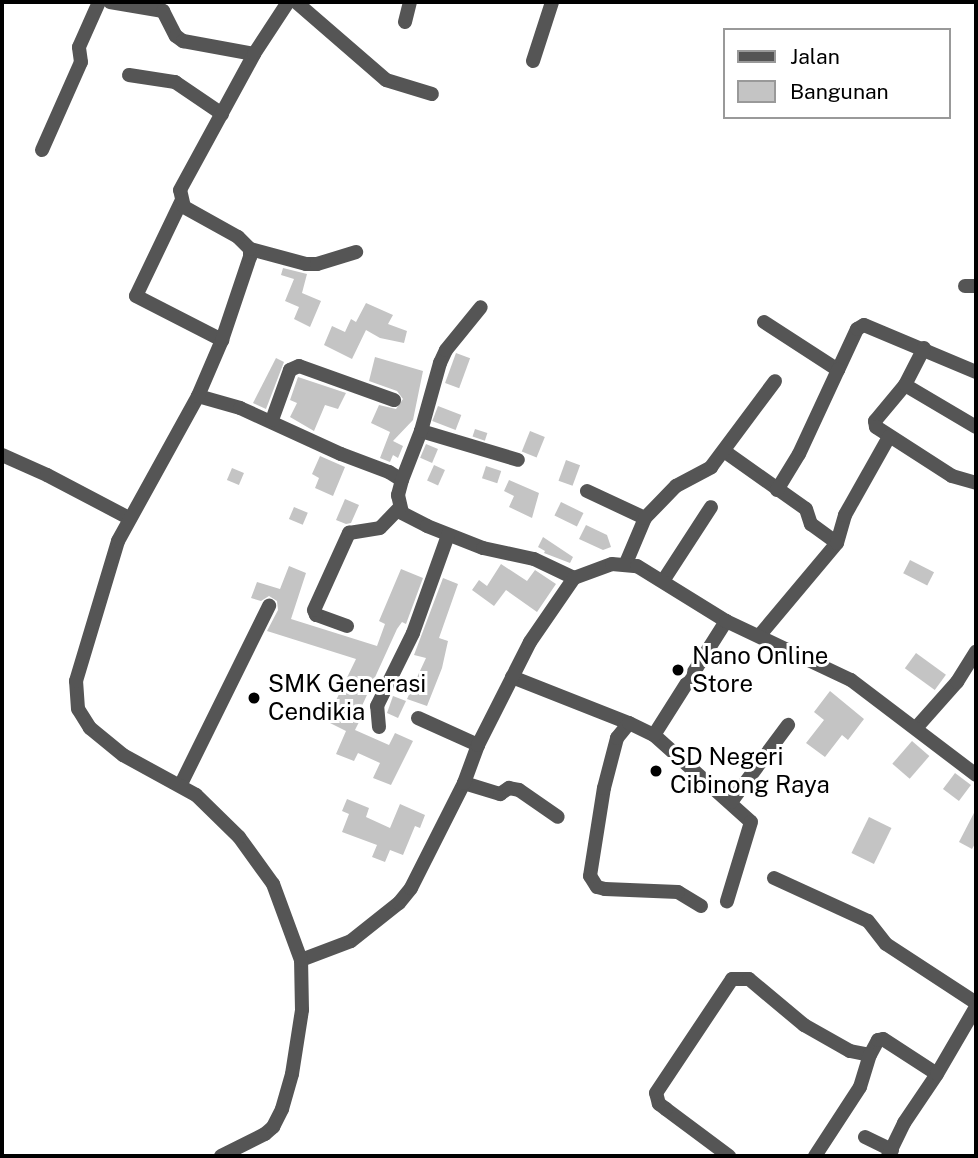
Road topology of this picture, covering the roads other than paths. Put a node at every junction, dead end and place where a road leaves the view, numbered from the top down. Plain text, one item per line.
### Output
1 (99, 2) edge
2 (110, 2) edge
3 (288, 2) edge
4 (296, 2) edge
5 (410, 2) edge
6 (552, 2) edge
7 (405, 22) dead end
8 (254, 54) junction
9 (533, 61) dead end
10 (129, 75) dead end
11 (432, 94) dead end
12 (222, 114) junction
13 (42, 150) dead end
14 (180, 202) junction
15 (250, 249) junction
16 (356, 252) dead end
17 (481, 307) dead end
18 (764, 322) dead end
19 (222, 340) junction
20 (924, 348) junction
21 (838, 370) junction
22 (976, 372) edge
23 (775, 381) dead end
24 (905, 385) junction
25 (198, 396) junction
26 (394, 400) dead end
27 (272, 420) junction
28 (976, 427) edge
29 (421, 431) junction
30 (889, 437) junction
31 (724, 451) junction
32 (2, 455) edge
33 (518, 460) dead end
34 (402, 480) junction
35 (976, 483) edge
36 (776, 490) junction
37 (587, 491) dead end
38 (711, 507) dead end
39 (399, 508) junction
40 (129, 518) junction
41 (645, 518) junction
42 (448, 535) junction
43 (837, 543) junction
44 (625, 563) junction
45 (574, 578) junction
46 (663, 581) junction
47 (268, 606) dead end
48 (726, 621) junction
49 (347, 626) dead end
50 (759, 636) junction
51 (976, 652) edge
52 (512, 677) junction
53 (418, 718) dead end
54 (629, 723) junction
55 (788, 725) dead end
56 (379, 727) dead end
57 (916, 729) junction
58 (654, 735) junction
59 (478, 745) junction
60 (976, 775) edge
61 (464, 783) junction
62 (181, 784) junction
63 (731, 802) junction
64 (558, 817) dead end
65 (774, 878) dead end
66 (727, 901) dead end
67 (701, 906) dead end
68 (301, 960) junction
69 (976, 1005) edge
70 (870, 1055) junction
71 (937, 1074) junction
72 (865, 1137) dead end
73 (890, 1153) edge
74 (221, 1156) edge
75 (729, 1156) edge
76 (815, 1156) edge

1 - 13 street
2 - 8 street
3 - 8 street
4 - 11 street
5 - 7 street
6 - 9 street
8 - 12 street
10 - 12 street
12 - 14 street
14 - 15 street
14 - 19 street
15 - 16 street
15 - 19 street
17 - 29 street
18 - 21 street
19 - 25 street
20 - 21 street
20 - 22 street
20 - 24 street
21 - 36 street
23 - 31 street
24 - 28 street
24 - 30 street
25 - 27 street
25 - 40 street
26 - 27 street
27 - 34 street
29 - 33 street
29 - 34 street
30 - 35 street
30 - 43 street
31 - 36 street
31 - 41 street
32 - 40 street
34 - 39 street
36 - 43 street
37 - 41 street
38 - 46 street
39 - 42 street
39 - 49 street
40 - 62 street
41 - 44 street
42 - 45 street
42 - 56 street
43 - 50 street
44 - 45 street
44 - 46 street
45 - 52 street
46 - 48 street
47 - 62 street
48 - 50 street
48 - 58 street
50 - 57 street
51 - 57 street
52 - 54 street
52 - 59 street
53 - 59 street
54 - 58 street
54 - 67 street
55 - 63 street
57 - 60 street
58 - 63 street
59 - 61 street
61 - 64 street
61 - 68 street
62 - 68 street
63 - 66 street
65 - 69 street
68 - 74 street
69 - 71 street
70 - 71 street
70 - 75 street
70 - 76 street
71 - 73 street
72 - 73 street

